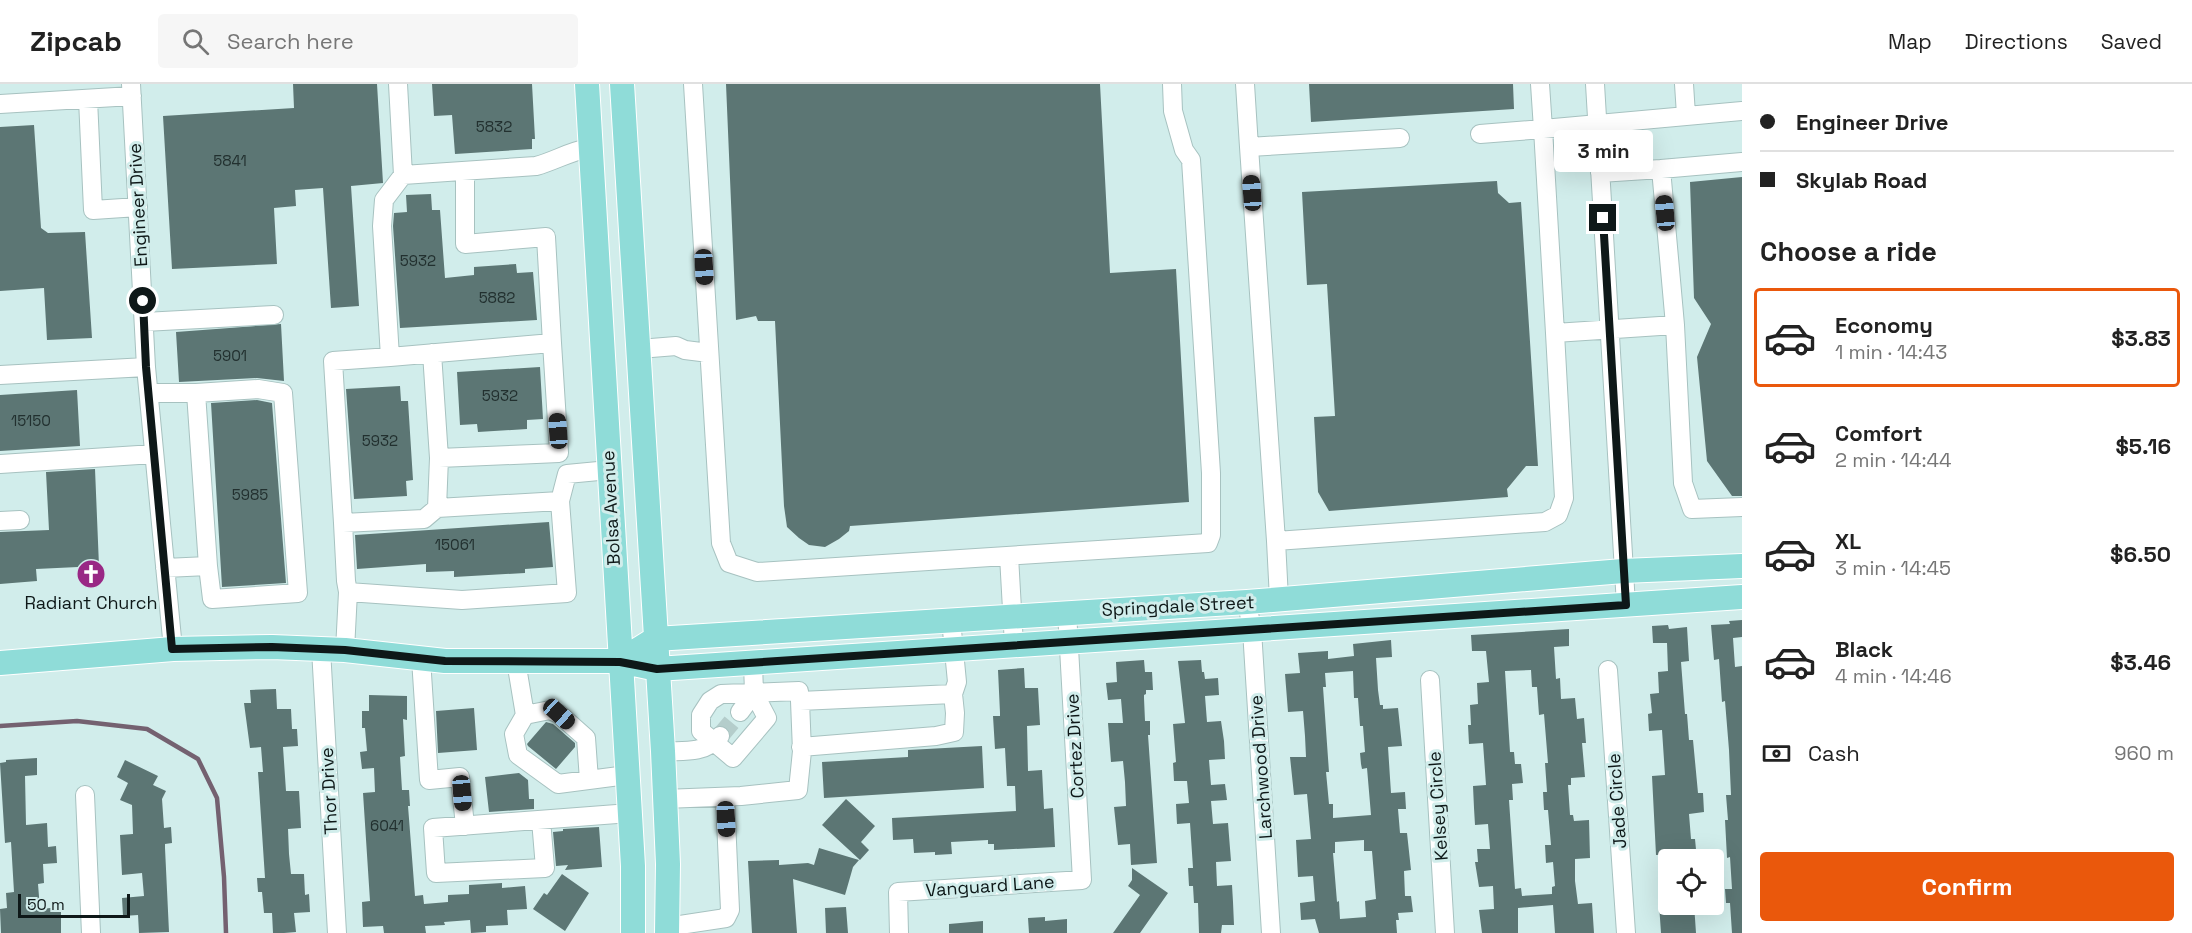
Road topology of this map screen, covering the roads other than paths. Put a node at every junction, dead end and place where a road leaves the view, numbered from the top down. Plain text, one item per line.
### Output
1 (398, 84) edge
2 (587, 84) edge
3 (622, 84) edge
4 (693, 84) edge
5 (1172, 84) edge
6 (1245, 84) edge
7 (1540, 84) edge
8 (1595, 84) edge
9 (1684, 84) edge
10 (132, 90) edge
11 (88, 99) junction
12 (0, 104) edge
13 (1742, 111) edge
14 (1686, 115) junction
15 (1597, 125) junction
16 (1543, 129) junction
17 (1480, 134) dead end
18 (1400, 138) dead end
19 (1249, 147) junction
20 (590, 148) junction
21 (1742, 162) edge
22 (1661, 169) junction
23 (465, 172) junction
24 (1600, 173) junction
25 (403, 175) junction
26 (138, 207) junction
27 (634, 280) junction
28 (274, 315) dead end
29 (144, 322) junction
30 (1675, 325) junction
31 (1609, 330) junction
32 (1555, 333) junction
33 (552, 343) junction
34 (708, 344) junction
35 (639, 349) junction
36 (432, 353) junction
37 (390, 357) junction
38 (146, 367) junction
39 (0, 375) edge
40 (149, 393) junction
41 (196, 393) junction
42 (559, 453) junction
43 (154, 454) junction
44 (440, 458) junction
45 (0, 464) edge
46 (609, 470) junction
47 (567, 474) junction
48 (560, 501) junction
49 (1742, 507) edge
50 (437, 508) junction
51 (20, 520) dead end
52 (0, 521) edge
53 (343, 523) junction
54 (1276, 540) junction
55 (1009, 556) junction
56 (208, 566) junction
57 (1742, 566) edge
58 (165, 568) junction
59 (1623, 571) junction
60 (348, 592) junction
61 (1742, 597) edge
62 (1279, 599) junction
63 (1247, 602) junction
64 (1626, 605) junction
65 (1067, 612) junction
66 (1012, 615) junction
67 (951, 620) junction
68 (1252, 630) junction
69 (656, 639) junction
70 (1069, 641) junction
71 (1014, 645) junction
72 (172, 649) junction
73 (333, 649) junction
74 (954, 649) junction
75 (421, 659) junction
76 (797, 660) junction
77 (516, 662) junction
78 (620, 662) junction
79 (0, 663) edge
80 (753, 663) junction
81 (657, 669) junction
82 (1608, 670) dead end
83 (1430, 680) dead end
84 (754, 693) junction
85 (953, 694) junction
86 (799, 696) junction
87 (740, 712) tunnel mouth
88 (525, 715) junction
89 (717, 739) junction
90 (801, 747) junction
91 (663, 751) junction
92 (627, 775) junction
93 (589, 780) junction
94 (85, 795) dead end
95 (725, 796) junction
96 (664, 799) junction
97 (630, 813) junction
98 (541, 820) junction
99 (465, 826) junction
100 (1082, 880) joint
101 (667, 930) edge
102 (92, 933) edge
103 (337, 933) edge
104 (633, 933) edge
105 (899, 933) edge
106 (1271, 933) edge
107 (1445, 933) edge
108 (1626, 933) edge

1 - 25 street
2 - 20 main road, Bolsa Avenue
3 - 27 main road, Bolsa Avenue
4 - 34 street
5 - 55 street
6 - 19 street
7 - 16 street
8 - 15 street
9 - 14 street
10 - 11 street
10 - 26 street, Engineer Drive
11 - 12 street
11 - 26 street
13 - 14 street
14 - 15 street
15 - 16 street
15 - 24 street
16 - 17 street
16 - 32 street
18 - 19 street
19 - 54 street
20 - 23 street
20 - 27 main road
20 - 46 main road, Bolsa Avenue
21 - 22 street
22 - 24 street
22 - 30 street
23 - 25 street
23 - 33 street
24 - 31 street
25 - 37 street
26 - 29 street, Engineer Drive
27 - 35 main road, Bolsa Avenue
28 - 29 street
29 - 38 street, Engineer Drive
30 - 31 street
30 - 49 street
31 - 32 street
31 - 59 street
32 - 54 street
33 - 36 street
33 - 42 street
34 - 35 street
34 - 55 street
35 - 69 main road, Bolsa Avenue
36 - 37 street
36 - 44 street
37 - 53 street, Thor Drive
38 - 39 street
38 - 40 street, Engineer Drive
40 - 41 street
40 - 43 street, Engineer Drive
41 - 56 street
41 - 56 street
42 - 44 street
42 - 47 street
43 - 45 street
43 - 58 street, Engineer Drive
44 - 50 street
46 - 47 street
46 - 78 main road, Bolsa Avenue
47 - 48 street
48 - 50 street
48 - 60 street
50 - 53 street
51 - 52 street
53 - 60 street, Thor Drive
54 - 62 street
55 - 66 street
56 - 58 street
57 - 59 main road, Springdale Street
58 - 72 street, Engineer Drive
59 - 62 main road, Springdale Street
59 - 64 street
60 - 73 street, Thor Drive
61 - 64 main road, Springdale Street
62 - 63 main road, Springdale Street
63 - 65 main road, Springdale Street
63 - 68 street, Larchwood Drive
64 - 68 main road, Springdale Street
65 - 66 main road, Springdale Street
65 - 70 street, Cortez Drive
66 - 67 main road, Springdale Street
66 - 71 street
67 - 69 main road, Springdale Street
67 - 74 street
68 - 70 main road, Springdale Street
68 - 106 street, Larchwood Drive
69 - 78 main road, Springdale Street
69 - 81 main road, Bolsa Avenue
70 - 71 main road, Springdale Street
70 - 100 street, Cortez Drive
71 - 74 main road, Springdale Street
72 - 73 main road, Springdale Street
72 - 79 main road, Springdale Street
73 - 75 main road, Springdale Street
73 - 103 street, Thor Drive
74 - 76 main road, Springdale Street
74 - 85 street
75 - 77 main road, Springdale Street
75 - 99 street
76 - 80 main road, Springdale Street
76 - 86 street
77 - 78 main road, Springdale Street
77 - 88 street
78 - 81 main road, Springdale Street
78 - 92 main road, Bolsa Avenue
80 - 81 main road, Springdale Street
80 - 84 street
81 - 91 main road, Bolsa Avenue
82 - 108 street, Jade Circle
83 - 107 street, Kelsey Circle
84 - 86 street
84 - 87 street
84 - 89 street
84 - 89 street
85 - 86 street
85 - 90 street
86 - 90 street
88 - 93 street
88 - 93 street
89 - 91 street
90 - 95 street
91 - 96 main road, Bolsa Avenue
92 - 93 street
92 - 97 main road, Bolsa Avenue
94 - 102 street
95 - 96 street
95 - 101 street
96 - 101 main road, Bolsa Avenue
97 - 98 street
97 - 104 main road, Bolsa Avenue
98 - 99 street
98 - 99 street
100 - 105 street, Vanguard Lane

